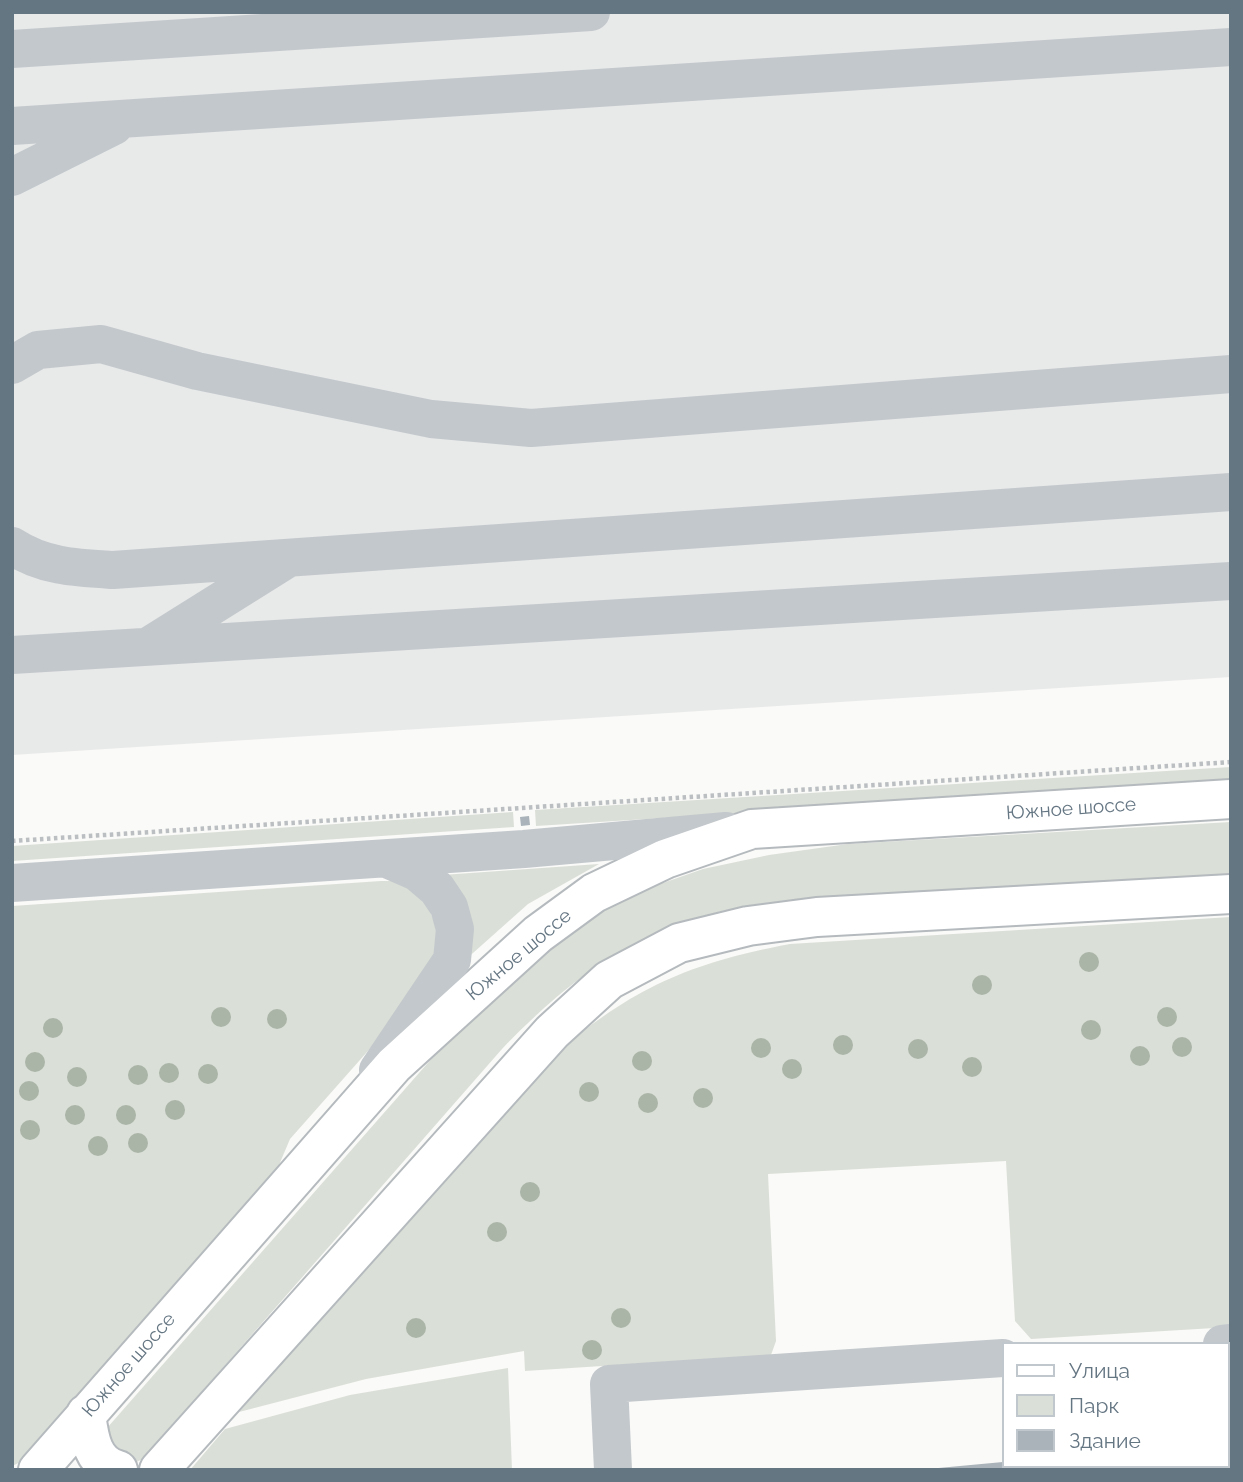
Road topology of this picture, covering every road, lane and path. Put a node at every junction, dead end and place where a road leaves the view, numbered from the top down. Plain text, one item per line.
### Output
1 (591, 12) edge
2 (1231, 47) edge
3 (12, 49) edge
4 (129, 119) junction
5 (12, 126) edge
6 (12, 177) edge
7 (12, 365) edge
8 (1231, 374) edge
9 (1231, 492) edge
10 (12, 546) edge
11 (294, 555) junction
12 (1231, 581) edge
13 (147, 647) junction
14 (12, 655) edge
15 (1231, 762) edge
16 (1231, 799) edge
17 (752, 829) junction
18 (12, 841) edge
19 (387, 859) junction
20 (12, 883) edge
21 (1231, 894) edge
22 (353, 1108) junction
23 (1002, 1358) edge
24 (86, 1414) junction
25 (39, 1464) edge
26 (118, 1470) edge
27 (159, 1470) edge
28 (613, 1470) edge

1 - 3 street
2 - 4 street
4 - 5 street
4 - 6 street
7 - 8 street
9 - 11 street
10 - 11 street
11 - 13 street
12 - 13 street
13 - 14 street
15 - 18 path
16 - 17 main road, Южное шоссе
17 - 19 street
17 - 22 main road, Южное шоссе
19 - 20 street
19 - 22 street
21 - 27 main road
22 - 24 main road, Южное шоссе
23 - 28 street
24 - 25 main road, Южное шоссе
24 - 26 main road

